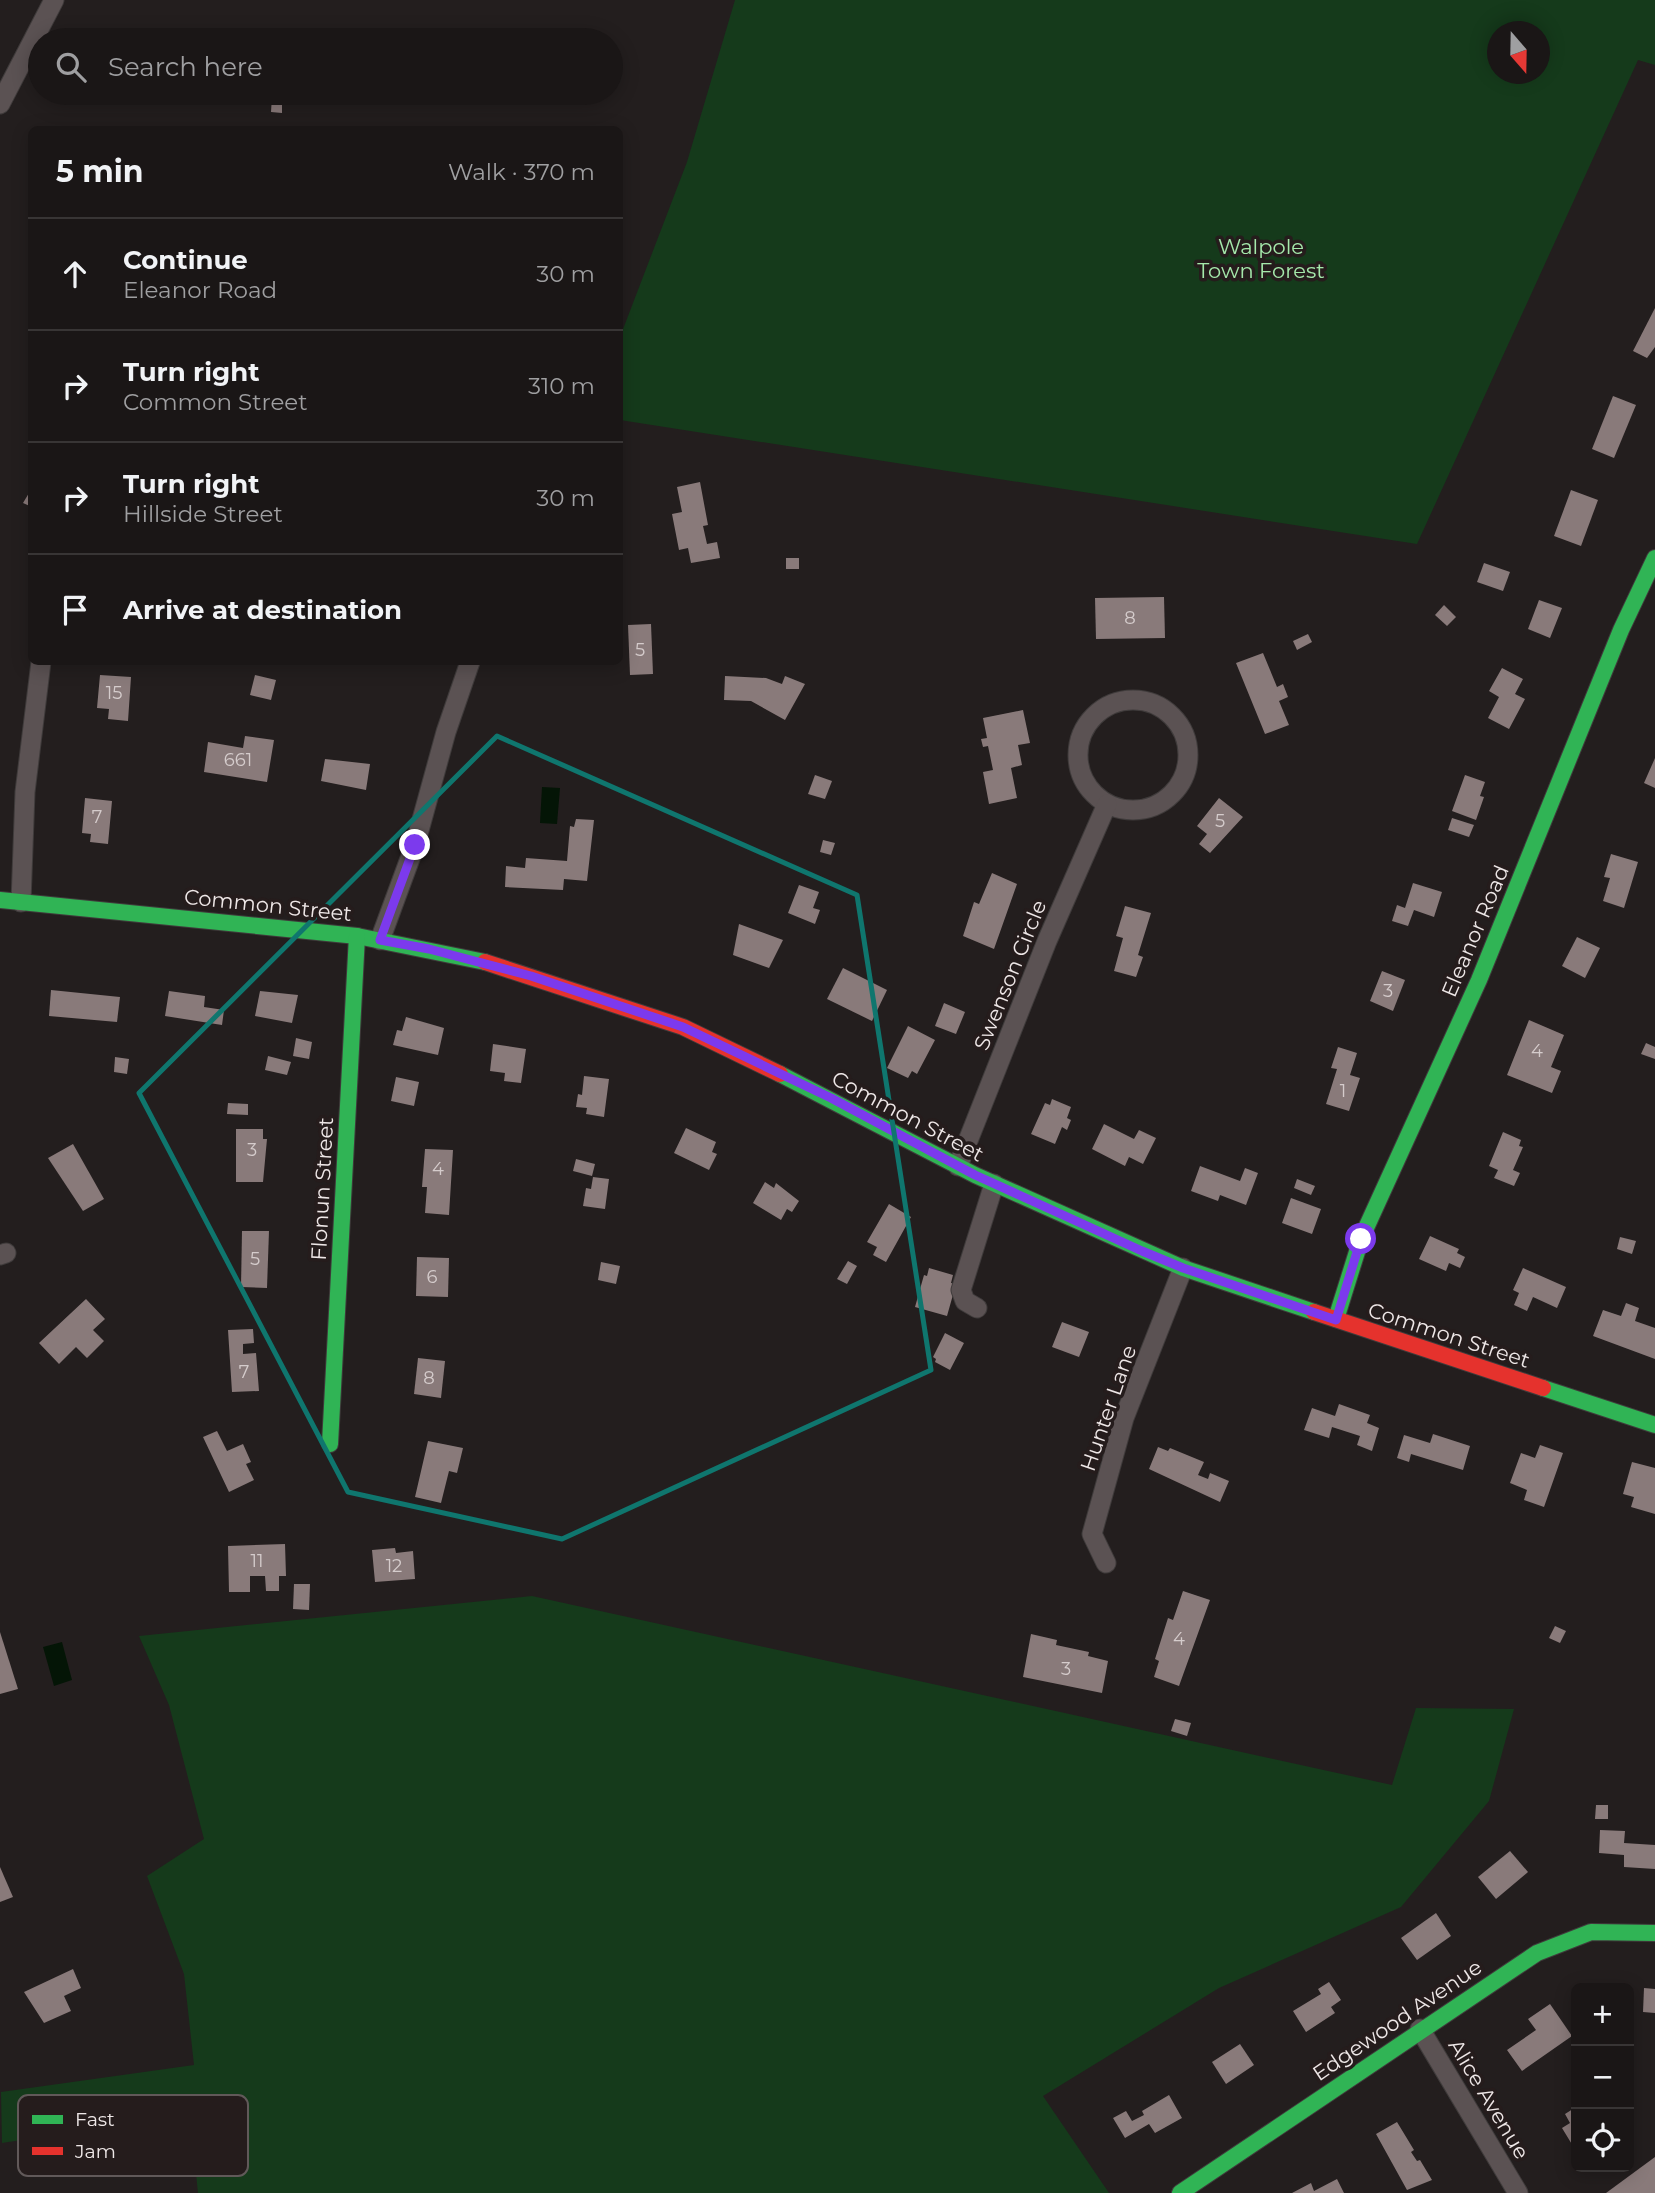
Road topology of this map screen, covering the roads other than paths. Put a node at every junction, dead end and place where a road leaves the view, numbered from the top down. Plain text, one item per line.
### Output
1 (54, 0) edge
2 (39, 28) edge
3 (28, 50) edge
4 (0, 104) edge
5 (1655, 558) edge
6 (41, 665) edge
7 (469, 665) edge
8 (1107, 804) junction
9 (0, 900) edge
10 (21, 902) junction
11 (357, 936) junction
12 (380, 940) junction
13 (958, 1166) junction
14 (994, 1184) junction
15 (1183, 1268) junction
16 (977, 1308) dead end
17 (1336, 1320) junction
18 (1655, 1425) edge
19 (330, 1444) dead end
20 (1106, 1563) dead end
21 (1655, 1933) edge
22 (1420, 2029) junction
23 (1180, 2193) edge
24 (1518, 2193) edge

1 - 2 street
3 - 4 street
5 - 17 street, Eleanor Road
6 - 10 street
7 - 12 street
8 - 8 street
8 - 13 street, Swenson Circle
9 - 10 street, Common Street
10 - 11 street, Common Street
11 - 12 street, Common Street
11 - 19 street, Flonun Street
12 - 13 street, Common Street
13 - 14 street, Common Street
14 - 15 street, Common Street
14 - 16 street
15 - 17 street, Common Street
15 - 20 street, Hunter Lane
17 - 18 street, Common Street
21 - 22 street, Edgewood Avenue
22 - 23 street, Edgewood Avenue
22 - 24 street, Alice Avenue

